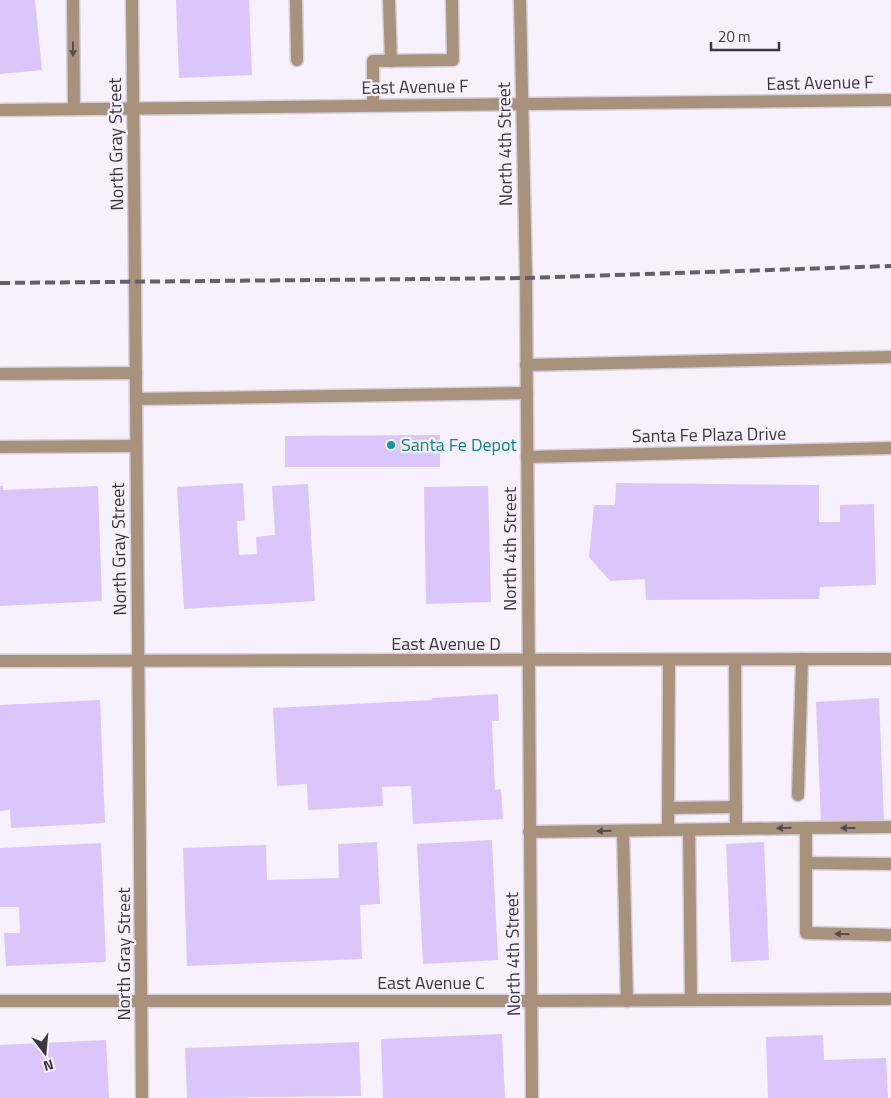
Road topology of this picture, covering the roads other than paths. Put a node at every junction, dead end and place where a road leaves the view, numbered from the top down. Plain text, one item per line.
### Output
1 (73, 0) edge
2 (132, 0) edge
3 (296, 0) edge
4 (390, 0) edge
5 (452, 0) edge
6 (520, 0) edge
7 (297, 60) dead end
8 (391, 61) junction
9 (891, 100) edge
10 (522, 103) junction
11 (373, 105) junction
12 (74, 109) junction
13 (133, 109) junction
14 (0, 110) edge
15 (891, 357) edge
16 (526, 365) junction
17 (136, 373) junction
18 (0, 374) edge
19 (527, 393) junction
20 (136, 399) junction
21 (135, 446) junction
22 (0, 447) edge
23 (891, 448) edge
24 (527, 456) junction
25 (891, 659) edge
26 (139, 660) junction
27 (669, 660) junction
28 (735, 660) junction
29 (802, 660) junction
30 (0, 661) edge
31 (527, 661) junction
32 (798, 796) dead end
33 (736, 807) junction
34 (669, 808) junction
35 (806, 828) junction
36 (891, 828) edge
37 (736, 829) junction
38 (668, 830) junction
39 (689, 830) junction
40 (623, 831) junction
41 (529, 832) junction
42 (806, 863) junction
43 (891, 864) edge
44 (891, 935) edge
45 (891, 999) edge
46 (142, 1000) junction
47 (691, 1000) junction
48 (0, 1001) edge
49 (531, 1001) junction
50 (627, 1001) junction
51 (142, 1098) edge
52 (532, 1098) edge

1 -> 12 street
2 - 13 street, North Gray Street
3 - 7 street
4 - 8 street
5 - 8 street
6 - 10 street, North 4th Street
8 - 11 street
9 - 10 street, East Avenue F
10 - 11 street, East Avenue F
10 - 16 street, North 4th Street
11 - 13 street, East Avenue F
12 - 13 street, East Avenue F
12 - 14 street, East Avenue F
13 - 17 street, North Gray Street
15 - 16 street
16 - 19 street, North 4th Street
17 - 18 street
17 - 20 street, North Gray Street
19 - 20 street
19 - 24 street, North 4th Street
20 - 21 street, North Gray Street
21 - 22 street
21 - 26 street, North Gray Street
23 - 24 street, Santa Fe Plaza Drive
24 - 31 street, North 4th Street
25 - 29 street, East Avenue D
26 - 30 street, East Avenue D
26 - 31 street, East Avenue D
26 - 46 street, North Gray Street
27 - 28 street, East Avenue D
27 - 31 street, East Avenue D
27 - 34 street
28 - 29 street, East Avenue D
28 - 33 street
29 - 32 street
31 - 41 street, North 4th Street
33 - 34 street
33 - 37 street
34 - 38 street
36 -> 35 street
35 -> 37 street
35 - 42 street
37 - 39 street
38 - 39 street
38 - 40 street
39 - 47 street
40 -> 41 street
40 - 50 street
41 - 49 street, North 4th Street
42 - 43 street
44 -> 42 street
45 - 47 street, East Avenue C
46 - 48 street, East Avenue C
46 - 49 street, East Avenue C
46 - 51 street, North Gray Street
47 - 50 street, East Avenue C
49 - 50 street, East Avenue C
49 - 52 street, North 4th Street

